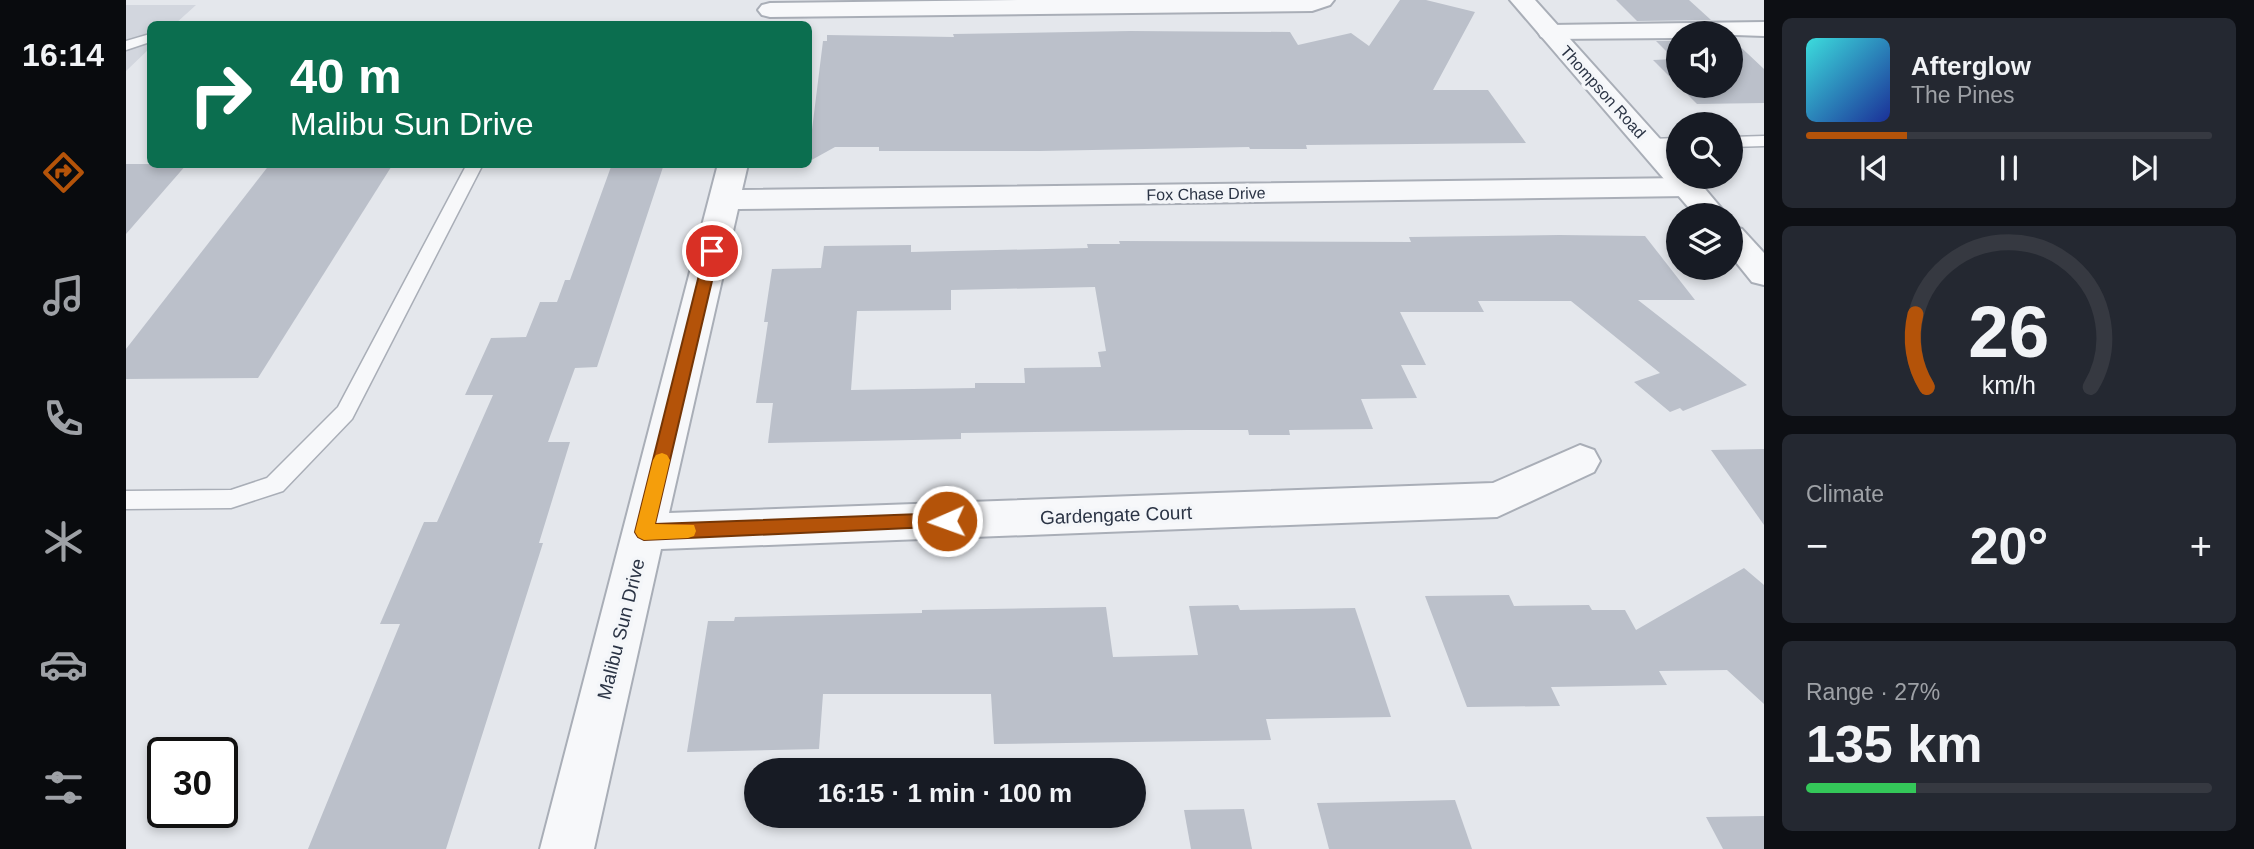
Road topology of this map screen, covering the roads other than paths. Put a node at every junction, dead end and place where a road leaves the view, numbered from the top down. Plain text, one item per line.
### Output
1 (1322, 0) edge
2 (1522, 0) edge
3 (769, 12) edge
4 (1761, 16) edge
5 (1550, 32) junction
6 (147, 39) edge
7 (126, 46) edge
8 (1764, 141) edge
9 (1743, 142) edge
10 (1666, 143) edge
11 (1650, 144) junction
12 (1666, 163) edge
13 (473, 168) edge
14 (729, 182) edge
15 (1666, 187) edge
16 (1689, 189) edge
17 (1701, 203) edge
18 (1743, 250) edge
19 (1764, 274) edge
20 (1580, 461) dead end
21 (126, 500) edge
22 (644, 532) junction
23 (567, 849) edge

1 - 3 street
2 - 5 street, Thompson Road
4 - 5 street
5 - 11 street, Thompson Road
6 - 7 lane
8 - 9 lane
10 - 11 lane
11 - 12 street, Thompson Road
13 - 21 lane
14 - 15 street, Fox Chase Drive
14 - 22 street, Malibu Sun Drive
16 - 17 street, Thompson Road
18 - 19 street
20 - 22 street, Gardengate Court
22 - 23 street, Malibu Sun Drive

